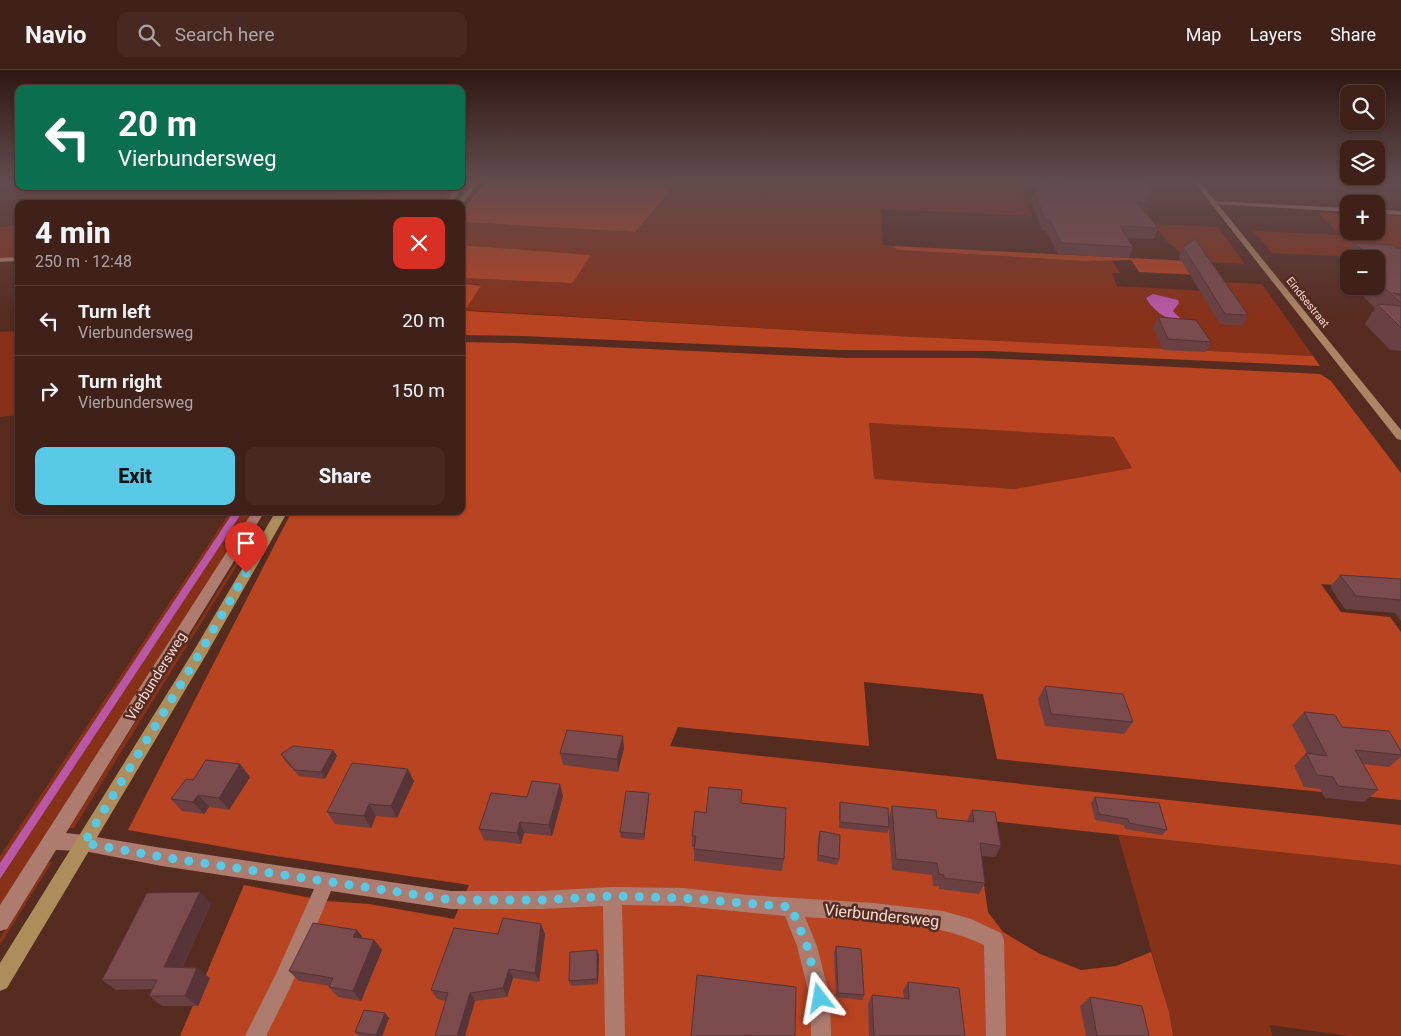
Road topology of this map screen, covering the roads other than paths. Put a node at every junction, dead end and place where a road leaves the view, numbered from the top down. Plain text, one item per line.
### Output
1 (1233, 226) edge
2 (15, 259) edge
3 (0, 260) edge
4 (1401, 437) edge
5 (256, 515) edge
6 (280, 515) edge
7 (52, 840) junction
8 (84, 843) junction
9 (326, 882) junction
10 (612, 896) junction
11 (791, 907) junction
12 (0, 922) edge
13 (0, 981) edge
14 (256, 1036) edge
15 (616, 1036) edge
16 (821, 1036) edge
17 (996, 1036) edge

1 - 4 street, Eindsestraat
2 - 3 street
5 - 7 street, Vierbundersweg
6 - 8 main road, Vierbundersweg
7 - 8 street, Vierbundersweg
7 - 12 street, Vierbundersweg
8 - 9 street, Vierbundersweg
8 - 13 main road, Vierbundersweg
9 - 10 street, Vierbundersweg
9 - 14 street
10 - 11 street, Vierbundersweg
10 - 15 street
11 - 16 street
11 - 17 street, Vierbundersweg

